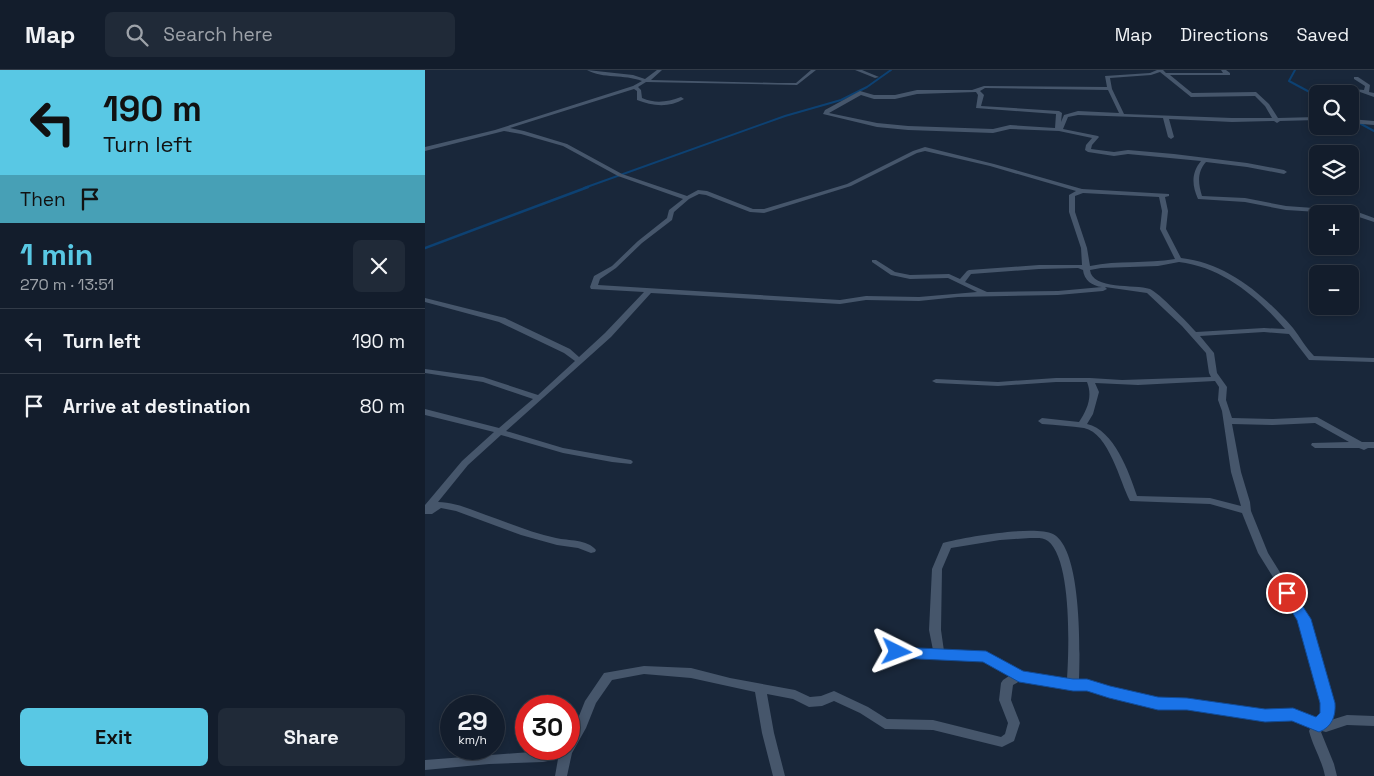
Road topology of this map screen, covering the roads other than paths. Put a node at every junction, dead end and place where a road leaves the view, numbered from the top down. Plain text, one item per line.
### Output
1 (589, 70) edge
2 (660, 70) edge
3 (814, 70) edge
4 (857, 70) edge
5 (1161, 70) edge
6 (1223, 70) edge
7 (1167, 74) junction
8 (877, 77) dead end
9 (1356, 78) dead end
10 (647, 81) junction
11 (635, 87) junction
12 (1110, 89) junction
13 (977, 90) junction
14 (1359, 93) dead end
15 (1369, 93) edge
16 (681, 99) dead end
17 (1122, 115) junction
18 (1166, 118) junction
19 (1309, 119) edge
20 (1277, 121) junction
21 (1359, 122) edge
22 (1373, 123) edge
23 (505, 129) junction
24 (1171, 137) dead end
25 (425, 149) edge
26 (1204, 161) junction
27 (1284, 172) dead end
28 (1083, 191) junction
29 (687, 198) junction
30 (1374, 220) edge
31 (1179, 260) junction
32 (874, 261) dead end
33 (1087, 269) junction
34 (961, 283) junction
35 (1113, 288) junction
36 (649, 291) junction
37 (985, 293) junction
38 (425, 300) edge
39 (1292, 332) junction
40 (1194, 334) junction
41 (1374, 360) edge
42 (580, 361) junction
43 (427, 373) edge
44 (1217, 379) junction
45 (936, 380) dead end
46 (1090, 380) junction
47 (539, 398) junction
48 (425, 412) edge
49 (1042, 421) dead end
50 (1228, 421) junction
51 (1081, 426) junction
52 (500, 432) junction
53 (1315, 444) dead end
54 (1374, 445) edge
55 (1364, 447) junction
56 (628, 462) dead end
57 (425, 511) edge
58 (1246, 511) junction
59 (425, 515) edge
60 (591, 550) dead end
61 (897, 652) dead end
62 (939, 655) junction
63 (1019, 676) junction
64 (1073, 685) junction
65 (760, 688) junction
66 (1374, 721) edge
67 (1319, 725) junction
68 (580, 728) edge
69 (515, 758) edge
70 (565, 760) edge
71 (425, 765) edge
72 (561, 776) edge
73 (779, 776) edge
74 (1331, 776) edge

1 - 10 street
2 - 10 street
3 - 10 street
4 - 8 street
5 - 7 street
5 - 12 street
6 - 7 street
7 - 20 street
9 - 15 street
10 - 11 street
11 - 16 street
11 - 23 street
12 - 13 street
12 - 17 street
13 - 13 street
14 - 15 street
17 - 18 street
17 - 26 street
18 - 20 street
18 - 24 street
19 - 20 street
21 - 22 street
23 - 25 street
23 - 29 street
26 - 27 street
26 - 30 street
28 - 29 street
28 - 31 street
28 - 33 street
29 - 36 street
31 - 33 street
31 - 39 street
32 - 34 street
33 - 34 street
33 - 35 street
34 - 37 street
35 - 37 street
35 - 40 street
36 - 37 street
36 - 42 street
38 - 42 street
39 - 40 street
39 - 41 street
40 - 44 street
42 - 47 street
43 - 47 street
44 - 46 street
44 - 50 street
45 - 46 street
46 - 51 street
47 - 52 street
48 - 52 street
49 - 51 street
50 - 55 street
50 - 58 street
51 - 58 street
52 - 56 street
52 - 57 street
53 - 55 street
54 - 55 street
58 - 67 street
59 - 60 street
61 - 62 street
62 - 63 street
62 - 64 street
63 - 64 street
63 - 65 street
64 - 67 street
65 - 68 street
65 - 73 street
66 - 67 street
67 - 74 street
69 - 71 street
70 - 72 street

